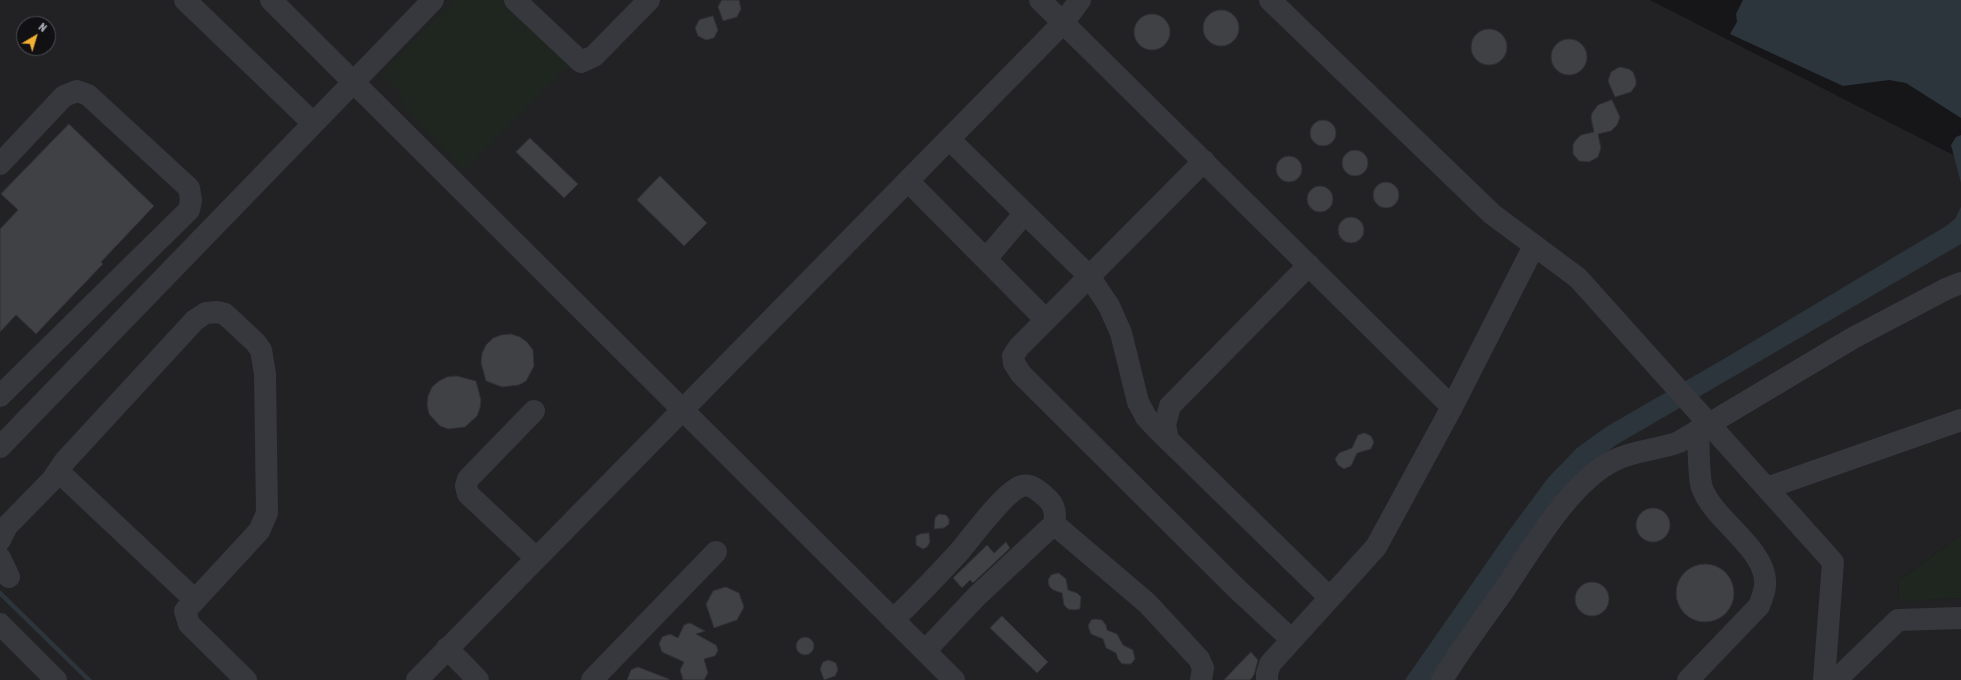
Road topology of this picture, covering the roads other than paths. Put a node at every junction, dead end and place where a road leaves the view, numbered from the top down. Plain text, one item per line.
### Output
1 (185, 0) edge
2 (271, 0) edge
3 (433, 0) edge
4 (515, 0) edge
5 (649, 0) edge
6 (1040, 0) edge
7 (1080, 0) edge
8 (1270, 0) edge
9 (1063, 23) junction
10 (353, 82) junction
11 (313, 124) junction
12 (949, 139) junction
13 (1204, 161) junction
14 (0, 164) edge
15 (908, 181) junction
16 (1024, 214) junction
17 (1534, 246) junction
18 (986, 259) junction
19 (1309, 265) junction
20 (1089, 276) junction
21 (1961, 283) edge
22 (1046, 320) junction
23 (0, 396) edge
24 (1452, 407) junction
25 (683, 410) junction
26 (534, 411) dead end
27 (1961, 420) edge
28 (1704, 424) junction
29 (1168, 440) junction
30 (0, 447) edge
31 (58, 471) junction
32 (1767, 488) junction
33 (1054, 524) junction
34 (0, 540) edge
35 (716, 552) dead end
36 (0, 558) edge
37 (536, 558) junction
38 (10, 577) dead end
39 (1330, 598) junction
40 (195, 600) junction
41 (1961, 618) edge
42 (893, 620) junction
43 (0, 624) edge
44 (1292, 640) junction
45 (447, 648) junction
46 (925, 651) junction
47 (56, 680) edge
48 (246, 680) edge
49 (417, 680) edge
50 (478, 680) edge
51 (592, 680) edge
52 (954, 680) edge
53 (1201, 680) edge
54 (1268, 680) edge
55 (1442, 680) edge
56 (1688, 680) edge
57 (1824, 680) edge
58 (1836, 680) edge

1 - 11 lane
2 - 10 lane
3 - 10 lane
4 - 5 lane
6 - 9 lane
7 - 9 lane
8 - 17 lane
9 - 12 lane
9 - 13 lane
10 - 11 lane
10 - 25 lane
11 - 30 lane
12 - 15 lane
12 - 16 lane
13 - 19 lane
13 - 20 lane
14 - 23 lane
15 - 18 lane
15 - 25 lane
16 - 18 lane
16 - 20 lane
17 - 24 lane
17 - 28 lane
18 - 22 lane
19 - 24 lane
19 - 29 lane
20 - 22 lane
20 - 29 lane
21 - 28 lane
22 - 44 lane
24 - 39 lane
25 - 37 lane
25 - 42 lane
26 - 37 lane
27 - 32 lane
28 - 32 lane
28 - 55 lane
28 - 56 lane
29 - 39 lane
31 - 34 lane
31 - 40 lane
31 - 40 lane
32 - 57 lane
33 - 42 lane
33 - 46 lane
33 - 53 lane
35 - 51 lane
36 - 38 lane
37 - 45 lane
39 - 44 lane
40 - 48 lane
41 - 58 lane
42 - 46 lane
43 - 47 lane
44 - 54 lane
45 - 49 lane
45 - 50 lane
46 - 52 lane

